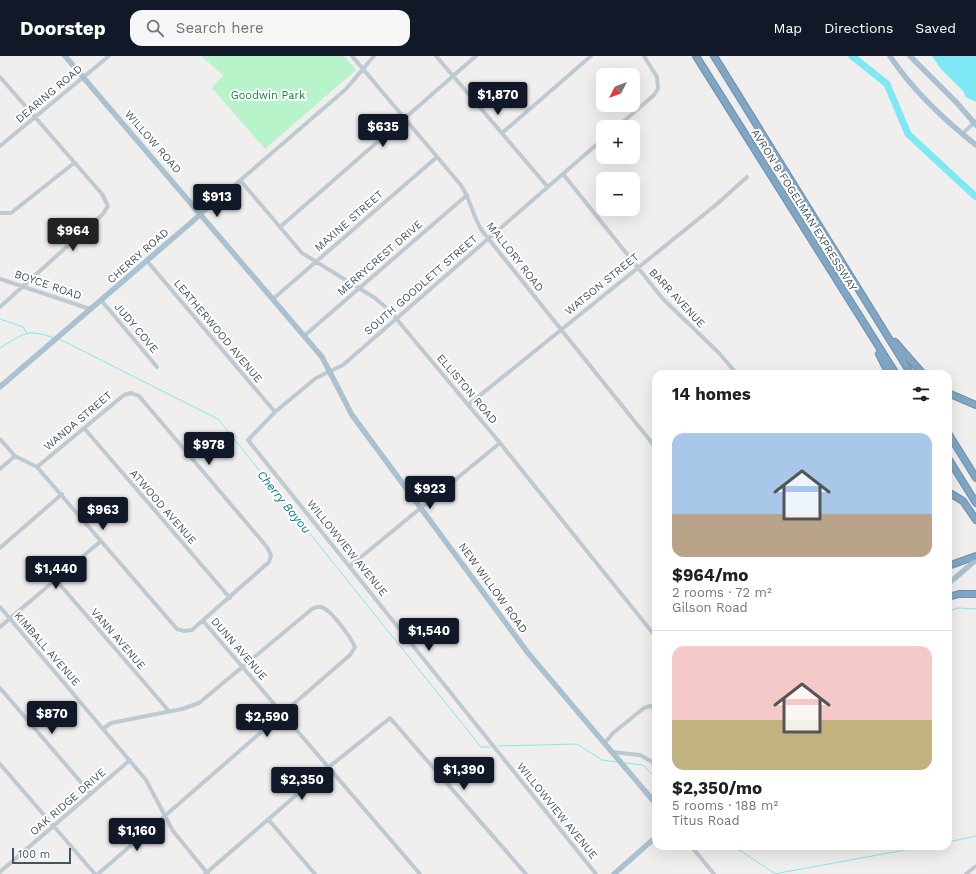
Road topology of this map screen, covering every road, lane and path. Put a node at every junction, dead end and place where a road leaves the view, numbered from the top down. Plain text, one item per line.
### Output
1 (65, 56) edge
2 (109, 56) edge
3 (352, 56) edge
4 (374, 56) edge
5 (436, 56) edge
6 (476, 56) edge
7 (591, 56) edge
8 (644, 56) edge
9 (696, 56) edge
10 (714, 56) edge
11 (890, 56) edge
12 (910, 56) edge
13 (364, 70) junction
14 (454, 76) junction
15 (0, 77) edge
16 (84, 78) junction
17 (35, 118) junction
18 (405, 118) junction
19 (625, 120) edge
20 (975, 123) edge
21 (502, 133) junction
22 (962, 134) junction
23 (596, 145) edge
24 (976, 145) edge
25 (0, 146) edge
26 (437, 156) junction
27 (74, 163) junction
28 (563, 174) junction
29 (747, 177) dead end
30 (240, 180) junction
31 (547, 186) junction
32 (467, 194) junction
33 (0, 213) edge
34 (201, 214) junction
35 (280, 227) junction
36 (488, 239) junction
37 (147, 261) junction
38 (316, 262) junction
39 (637, 267) junction
40 (0, 279) edge
41 (24, 286) junction
42 (359, 288) junction
43 (273, 299) junction
44 (101, 300) junction
45 (0, 307) edge
46 (90, 309) junction
47 (396, 318) junction
48 (864, 326) junction
49 (561, 330) junction
50 (886, 331) junction
51 (304, 336) junction
52 (157, 367) dead end
53 (734, 370) edge
54 (887, 370) edge
55 (893, 370) edge
56 (909, 370) edge
57 (920, 370) edge
58 (331, 372) junction
59 (0, 387) edge
60 (952, 395) edge
61 (468, 405) junction
62 (976, 405) edge
63 (276, 412) junction
64 (84, 428) junction
65 (0, 439) edge
66 (952, 439) edge
67 (248, 440) joint
68 (500, 443) junction
69 (652, 443) edge
70 (15, 456) junction
71 (952, 464) edge
72 (38, 467) junction
73 (0, 469) edge
74 (976, 478) edge
75 (62, 494) junction
76 (952, 494) edge
77 (976, 503) edge
78 (421, 507) junction
79 (976, 520) edge
80 (101, 540) junction
81 (0, 548) edge
82 (976, 556) edge
83 (976, 560) edge
84 (952, 565) edge
85 (350, 566) junction
86 (56, 580) junction
87 (952, 581) edge
88 (976, 594) edge
89 (952, 597) edge
90 (230, 598) junction
91 (0, 607) edge
92 (9, 619) junction
93 (203, 621) junction
94 (0, 627) edge
95 (652, 632) edge
96 (243, 666) junction
97 (0, 688) edge
98 (652, 707) edge
99 (168, 710) junction
100 (283, 713) junction
101 (104, 728) junction
102 (604, 744) junction
103 (611, 752) junction
104 (130, 760) junction
105 (652, 762) edge
106 (0, 764) edge
107 (329, 767) junction
108 (91, 794) junction
109 (652, 799) edge
110 (165, 818) junction
111 (268, 819) junction
112 (54, 827) junction
113 (652, 841) edge
114 (694, 850) edge
115 (976, 866) edge
116 (0, 872) edge
117 (207, 873) edge
118 (95, 874) edge
119 (98, 874) edge
120 (315, 874) edge
121 (420, 874) edge
122 (526, 874) edge
123 (596, 874) edge
124 (614, 874) edge
125 (714, 874) edge
126 (968, 874) edge

1 - 16 main road, WILLOW ROAD
2 - 16 street, DEARING ROAD
3 - 13 street, MALLORY ROAD
4 - 13 street, CHERRY ROAD
5 - 14 street
6 - 14 street
7 - 21 street
8 - 19 street
9 - 48 highway, AVRON B FOGELMAN EXPRESSWAY
10 - 50 highway, AVRON B FOGELMAN EXPRESSWAY
11 - 22 main road
12 - 20 main road
13 - 18 street, MALLORY ROAD
13 - 30 street, CHERRY ROAD
14 - 18 street
14 - 21 street
15 - 17 street
16 - 17 street, DEARING ROAD
16 - 34 main road, WILLOW ROAD
17 - 25 street, DEARING ROAD
17 - 27 street
18 - 26 street, MALLORY ROAD
18 - 35 street
20 - 22 street
21 - 31 street
22 - 24 main road
23 - 28 street, SOUTH GOODLETT STREET
26 - 32 street, MALLORY ROAD
26 - 38 street, MAXINE STREET
27 - 33 street
27 - 41 street
28 - 31 street, SOUTH GOODLETT STREET
28 - 39 street, BARR AVENUE
29 - 39 street, WATSON STREET
30 - 34 street, CHERRY ROAD
30 - 35 street, ELLISTON ROAD
31 - 36 street, SOUTH GOODLETT STREET
32 - 36 street, MALLORY ROAD
32 - 42 street, MERRYCREST DRIVE
34 - 37 main road, CHERRY ROAD
34 - 43 main road, WILLOW ROAD
35 - 38 street, ELLISTON ROAD
36 - 47 street, SOUTH GOODLETT STREET
36 - 49 street, MALLORY ROAD
37 - 44 main road, CHERRY ROAD
37 - 63 street, LEATHERWOOD AVENUE
38 - 42 street, ELLISTON ROAD
38 - 43 street, MAXINE STREET
39 - 49 street, WATSON STREET
39 - 53 street, BARR AVENUE
40 - 41 street, BOYCE ROAD
41 - 45 street
41 - 46 street, BOYCE ROAD
42 - 47 street, ELLISTON ROAD
42 - 51 street, MERRYCREST DRIVE
43 - 51 main road, WILLOW ROAD
44 - 46 main road, CHERRY ROAD
44 - 52 street, JUDY COVE
46 - 59 main road, CHERRY ROAD
47 - 58 street, SOUTH GOODLETT STREET
47 - 61 street, ELLISTON ROAD
48 - 54 highway
48 - 55 highway, AVRON B FOGELMAN EXPRESSWAY
49 - 61 street, WATSON STREET
49 - 69 street, MALLORY ROAD
50 - 56 highway, AVRON B FOGELMAN EXPRESSWAY
50 - 57 highway
51 - 58 main road, WILLOW ROAD
58 - 63 street, SOUTH GOODLETT STREET
58 - 78 main road, NEW WILLOW ROAD
60 - 62 highway
61 - 68 street, ELLISTON ROAD
63 - 67 street, SOUTH GOODLETT STREET
64 - 72 street, WANDA STREET
64 - 90 street, ATWOOD AVENUE
64 - 90 street, WANDA STREET
65 - 70 street, DUNN AVENUE
66 - 74 highway
67 - 85 street, WILLOWVIEW AVENUE
68 - 78 street
68 - 95 street, ELLISTON ROAD
70 - 72 street, DUNN AVENUE
70 - 73 street
71 - 77 highway
72 - 75 street, DUNN AVENUE
75 - 80 street, DUNN AVENUE
75 - 81 street
76 - 79 highway
78 - 85 street
78 - 102 main road, NEW WILLOW ROAD
80 - 86 street
80 - 93 street, DUNN AVENUE
82 - 84 highway
83 - 87 main road
85 - 123 street, WILLOWVIEW AVENUE
86 - 92 street
86 - 99 street, VANN AVENUE
88 - 89 highway
90 - 93 street
91 - 92 street, KIMBALL AVENUE
92 - 94 street
92 - 101 street, KIMBALL AVENUE
93 - 96 street, DUNN AVENUE
96 - 99 street
96 - 100 street, DUNN AVENUE
96 - 100 street
97 - 108 street
98 - 102 street
99 - 101 street
100 - 107 street, DUNN AVENUE
100 - 110 street
101 - 104 street, KIMBALL AVENUE
102 - 103 main road, NEW WILLOW ROAD
103 - 105 street
103 - 109 main road, NEW WILLOW ROAD
104 - 108 street, OAK RIDGE DRIVE
104 - 110 street, KIMBALL AVENUE
106 - 112 street
107 - 111 street
107 - 121 street, DUNN AVENUE
107 - 122 street
108 - 112 street, OAK RIDGE DRIVE
110 - 117 street, KIMBALL AVENUE
110 - 119 street
111 - 117 street
111 - 120 street
112 - 116 street, OAK RIDGE DRIVE
112 - 118 street
113 - 124 main road
114 - 125 street
115 - 126 street

